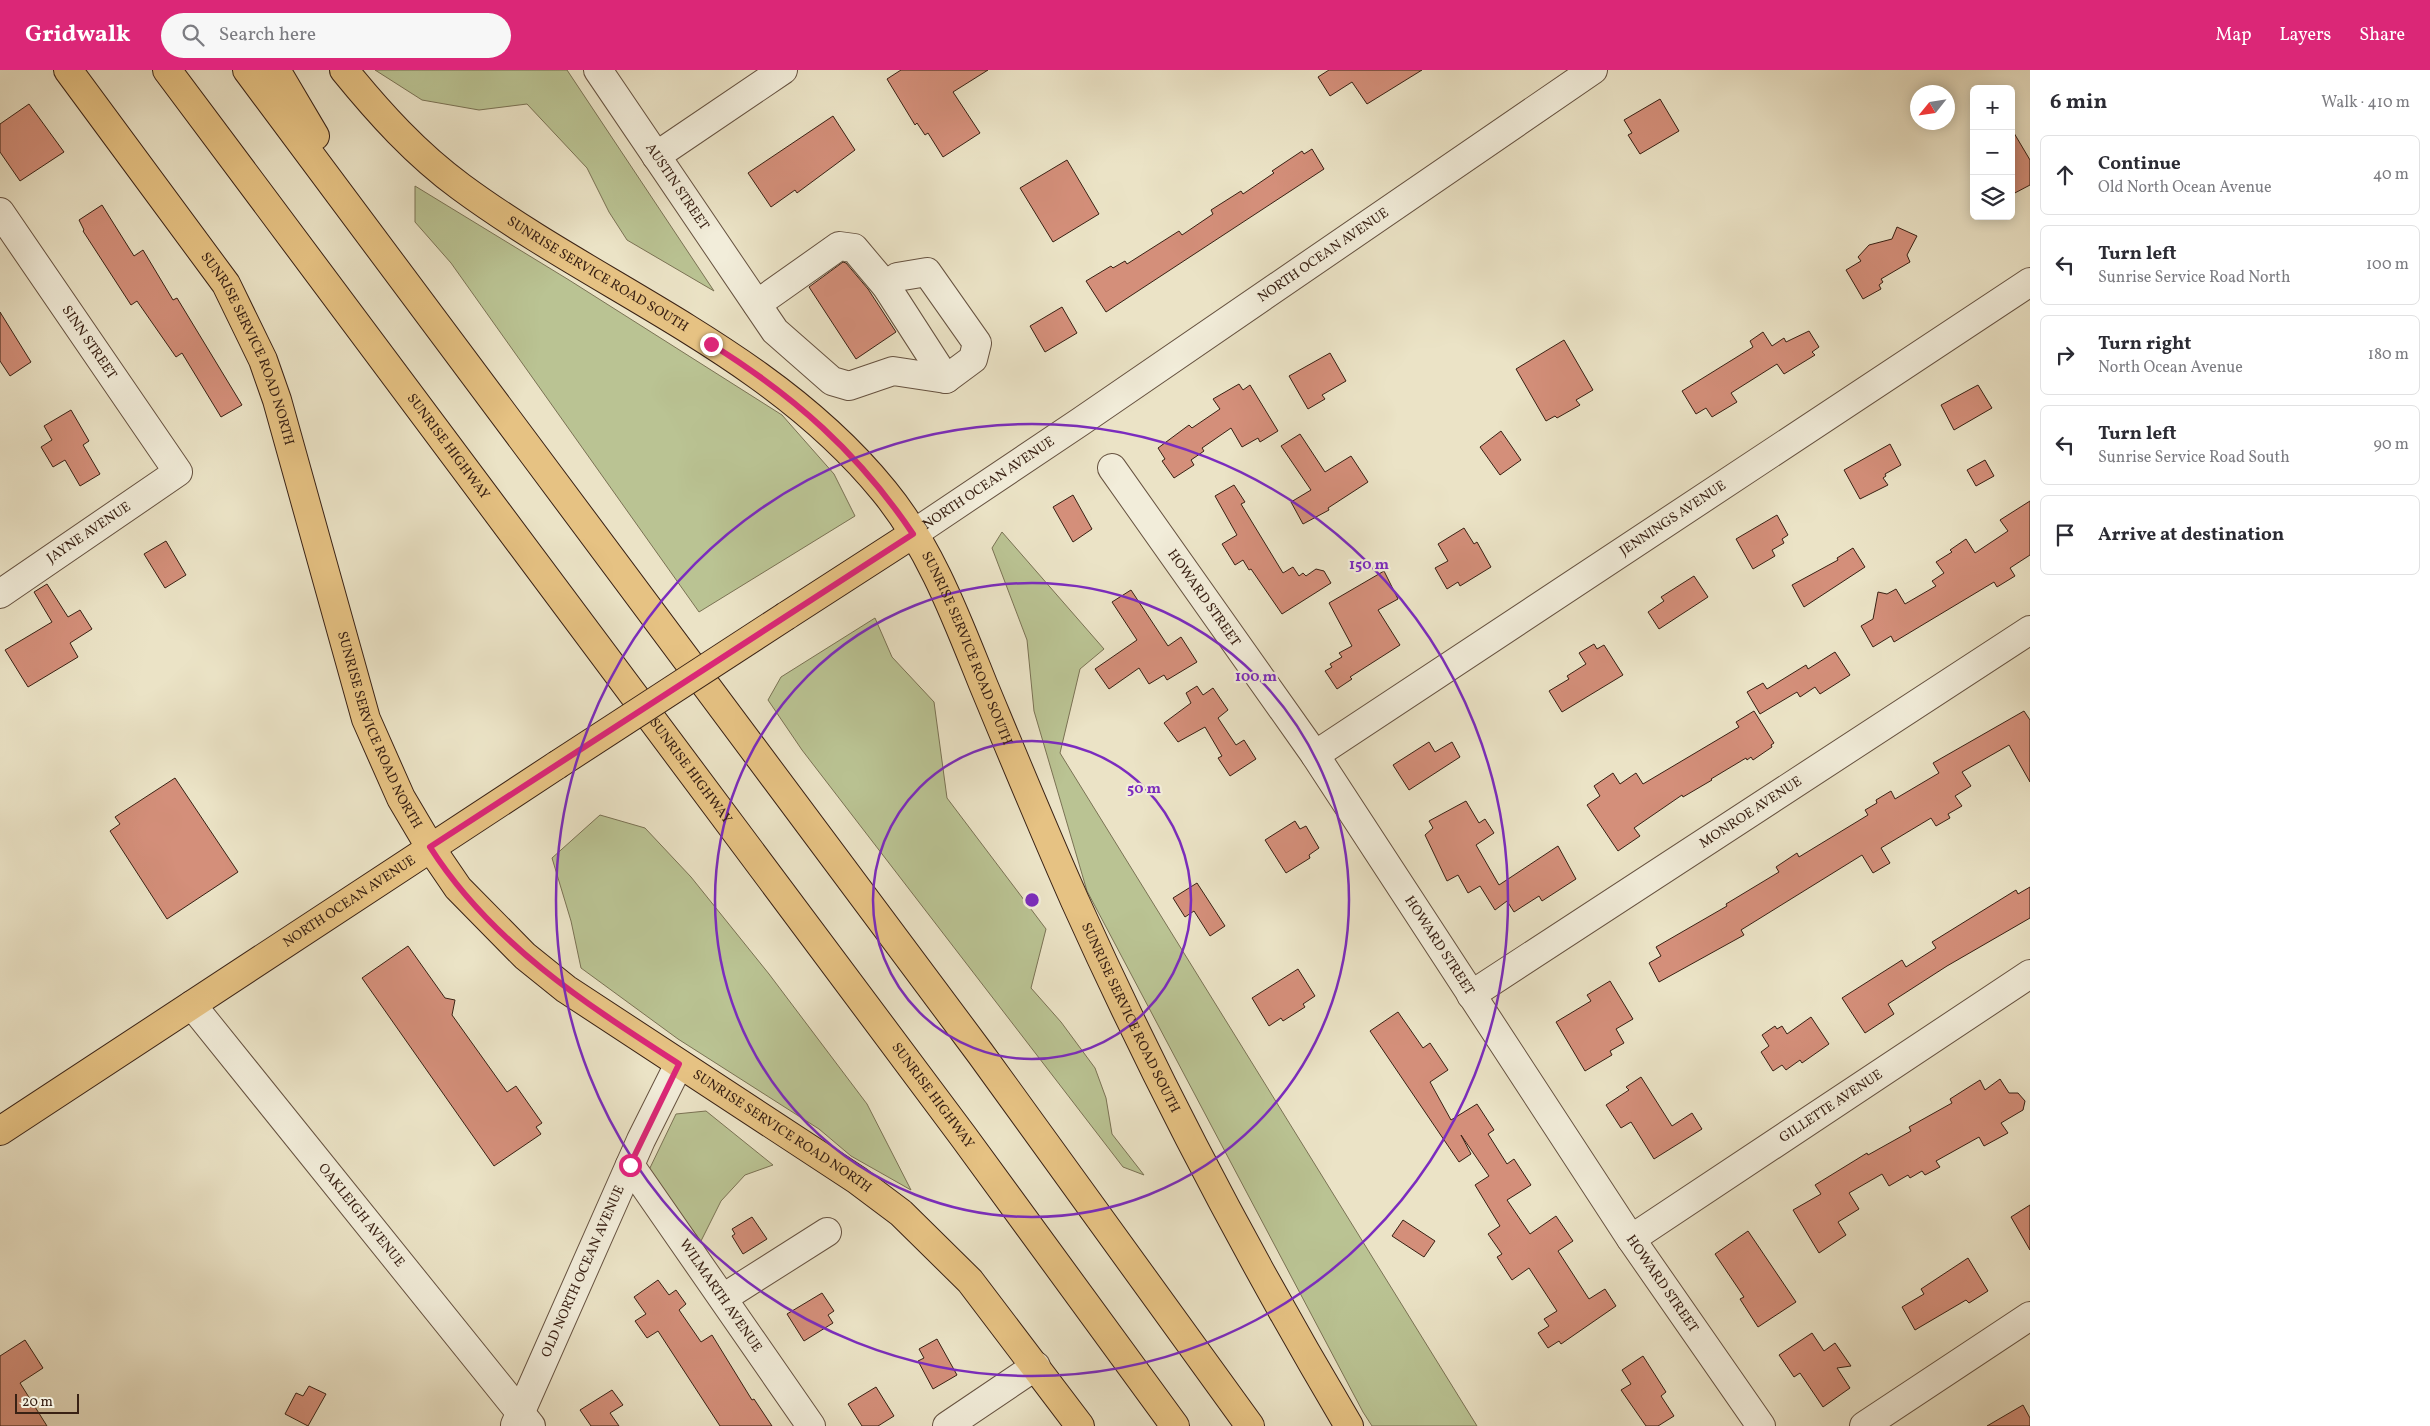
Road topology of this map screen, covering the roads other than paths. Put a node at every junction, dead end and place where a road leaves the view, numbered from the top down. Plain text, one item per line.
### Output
1 (68, 70) edge
2 (167, 70) edge
3 (247, 70) edge
4 (276, 70) edge
5 (344, 70) edge
6 (598, 70) edge
7 (783, 70) edge
8 (1593, 70) edge
9 (656, 156) junction
10 (0, 212) edge
11 (385, 256) junction
12 (2030, 282) edge
13 (886, 286) junction
14 (757, 304) junction
15 (946, 378) junction
16 (1112, 468) dead end
17 (178, 472) joint
18 (913, 534) junction
19 (0, 594) edge
20 (2030, 630) edge
21 (1315, 756) junction
22 (430, 847) junction
23 (2030, 974) edge
24 (1472, 995) junction
25 (192, 1005) junction
26 (679, 1064) junction
27 (0, 1131) edge
28 (630, 1165) junction
29 (827, 1232) dead end
30 (1631, 1239) junction
31 (723, 1298) junction
32 (2030, 1316) edge
33 (1036, 1366) junction
34 (522, 1421) edge
35 (811, 1426) edge
36 (947, 1426) edge
37 (1080, 1426) edge
38 (1175, 1426) edge
39 (1250, 1426) edge
40 (1349, 1426) edge
41 (1761, 1426) edge
42 (1864, 1426) edge

1 - 22 main road, SUNRISE SERVICE ROAD NORTH
2 - 38 main road, SUNRISE HIGHWAY
3 - 11 main road
4 - 11 main road
5 - 18 main road, SUNRISE SERVICE ROAD SOUTH
6 - 9 street, AUSTIN STREET
7 - 9 street
8 - 18 street, NORTH OCEAN AVENUE
9 - 14 street, AUSTIN STREET
10 - 17 street, SINN STREET
11 - 39 main road
12 - 21 street, JENNINGS AVENUE
13 - 14 street
13 - 15 street
13 - 15 street
14 - 15 street, AUSTIN STREET
16 - 21 street, HOWARD STREET
17 - 19 street, JAYNE AVENUE
18 - 22 main road, NORTH OCEAN AVENUE, bridge
18 - 40 main road, SUNRISE SERVICE ROAD SOUTH
20 - 24 street, MONROE AVENUE
21 - 24 street, HOWARD STREET
22 - 25 main road, NORTH OCEAN AVENUE
22 - 26 main road, SUNRISE SERVICE ROAD NORTH
23 - 30 street, GILLETTE AVENUE
24 - 30 street, HOWARD STREET
25 - 27 main road, NORTH OCEAN AVENUE
25 - 34 street, OAKLEIGH AVENUE
26 - 28 street, OLD NORTH OCEAN AVENUE
26 - 33 main road, SUNRISE SERVICE ROAD NORTH
28 - 31 street, WILMARTH AVENUE
28 - 34 street, OLD NORTH OCEAN AVENUE
29 - 31 street
30 - 41 street, HOWARD STREET
31 - 35 street, WILMARTH AVENUE
32 - 42 street
33 - 36 street
33 - 37 main road, SUNRISE SERVICE ROAD NORTH

